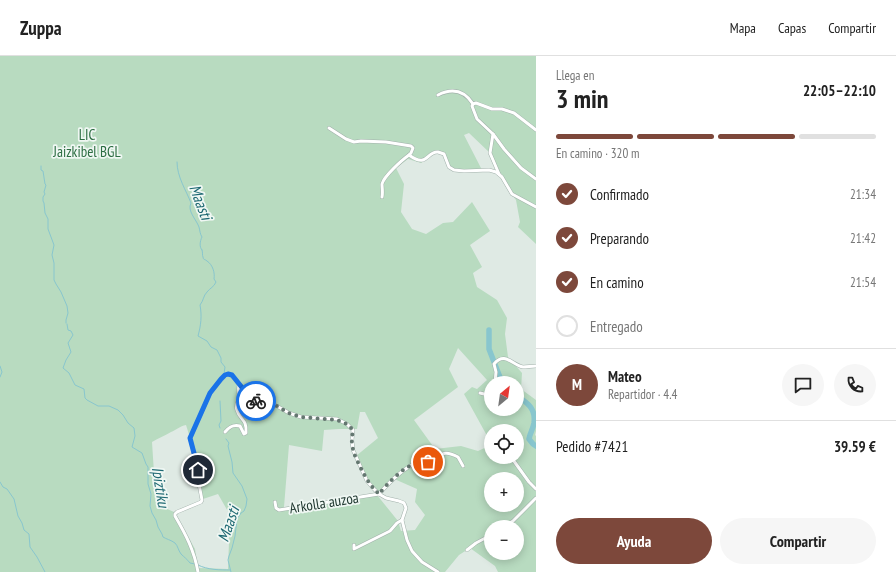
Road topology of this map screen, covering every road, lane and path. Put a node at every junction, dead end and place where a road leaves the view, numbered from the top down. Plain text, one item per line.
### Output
1 (438, 95) dead end
2 (473, 104) junction
3 (329, 128) dead end
4 (536, 130) edge
5 (493, 134) junction
6 (409, 155) junction
7 (500, 175) junction
8 (536, 179) edge
9 (382, 197) dead end
10 (536, 207) edge
11 (536, 366) edge
12 (496, 376) edge
13 (239, 385) junction
14 (480, 393) dead end
15 (484, 394) edge
16 (225, 432) dead end
17 (516, 464) edge
18 (463, 466) dead end
19 (536, 490) edge
20 (379, 494) junction
21 (536, 498) edge
22 (275, 502) dead end
23 (402, 520) junction
24 (515, 520) edge
25 (484, 539) edge
26 (354, 545) dead end
27 (467, 550) dead end
28 (198, 572) edge
29 (438, 572) edge

1 - 2 street
2 - 4 street
2 - 5 street
3 - 6 street
5 - 7 street
5 - 8 street
6 - 7 street
6 - 9 street
7 - 10 street
11 - 12 street
13 - 16 street
13 - 20 street, Arkolla auzoa
13 - 28 street, Arkolla auzoa
14 - 15 street
17 - 19 street
18 - 20 street, Arkolla auzoa
20 - 22 street, Arkolla auzoa
20 - 23 street, Arkolla auzoa
21 - 24 street
23 - 26 street
23 - 29 street, Arkolla auzoa
25 - 27 street

